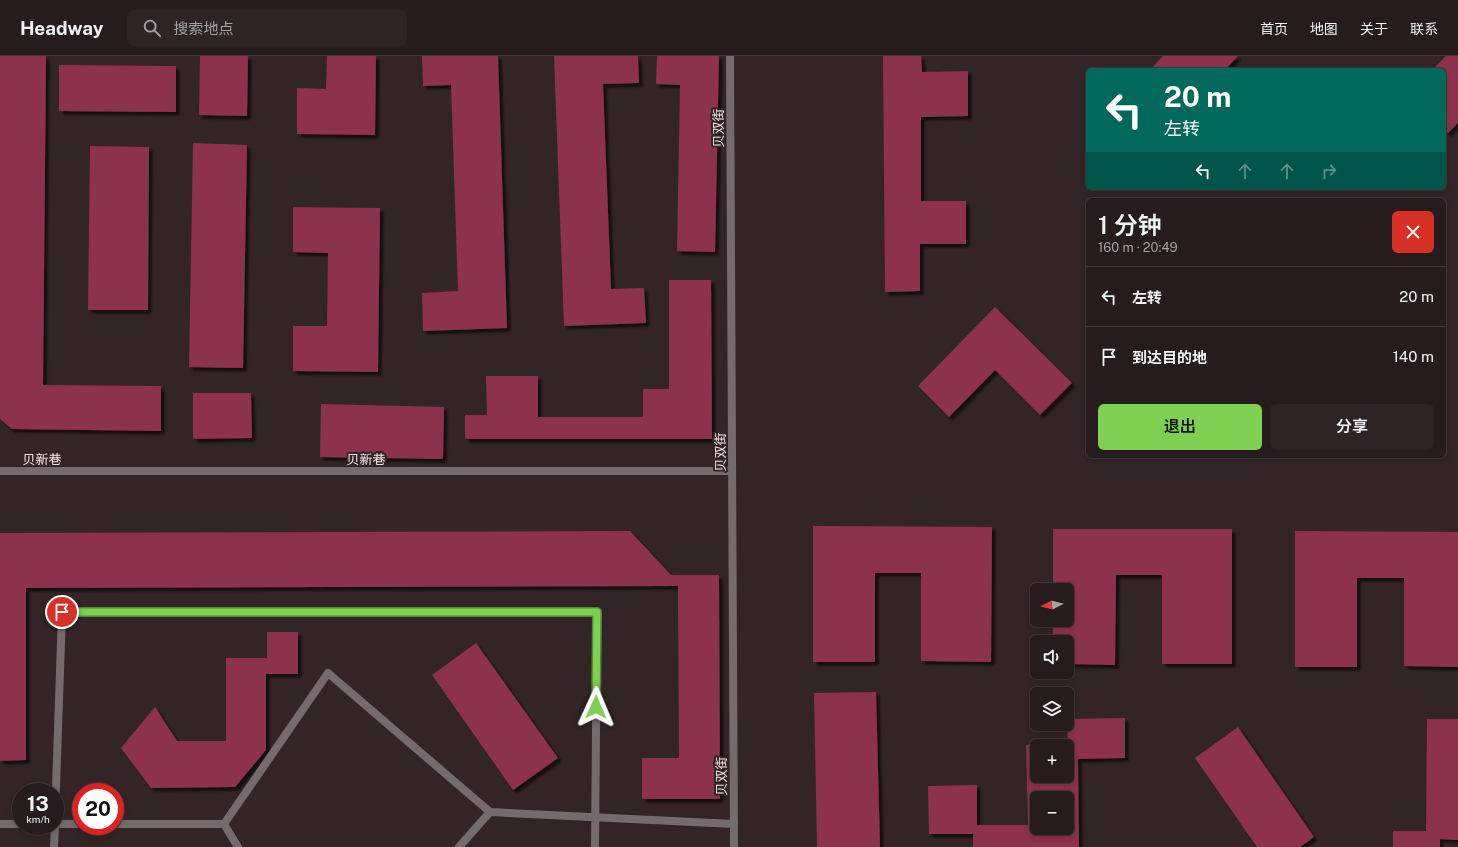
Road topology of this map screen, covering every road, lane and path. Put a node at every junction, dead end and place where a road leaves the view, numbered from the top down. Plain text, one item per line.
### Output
1 (730, 56) edge
2 (0, 471) edge
3 (732, 471) junction
4 (56, 783) edge
5 (490, 812) junction
6 (594, 817) junction
7 (0, 824) edge
8 (12, 824) edge
9 (124, 824) edge
10 (224, 824) junction
11 (734, 824) junction
12 (55, 835) edge
13 (54, 847) edge
14 (238, 847) edge
15 (459, 847) edge
16 (595, 847) edge
17 (734, 847) edge

1 - 3 street, 贝双街
2 - 3 street, 贝新巷
3 - 11 street, 贝双街
4 - 6 street
5 - 6 street
5 - 10 street
5 - 15 street
6 - 11 street
6 - 16 street
7 - 8 street
9 - 10 street
10 - 14 street
11 - 17 street, 贝双街
12 - 13 street

